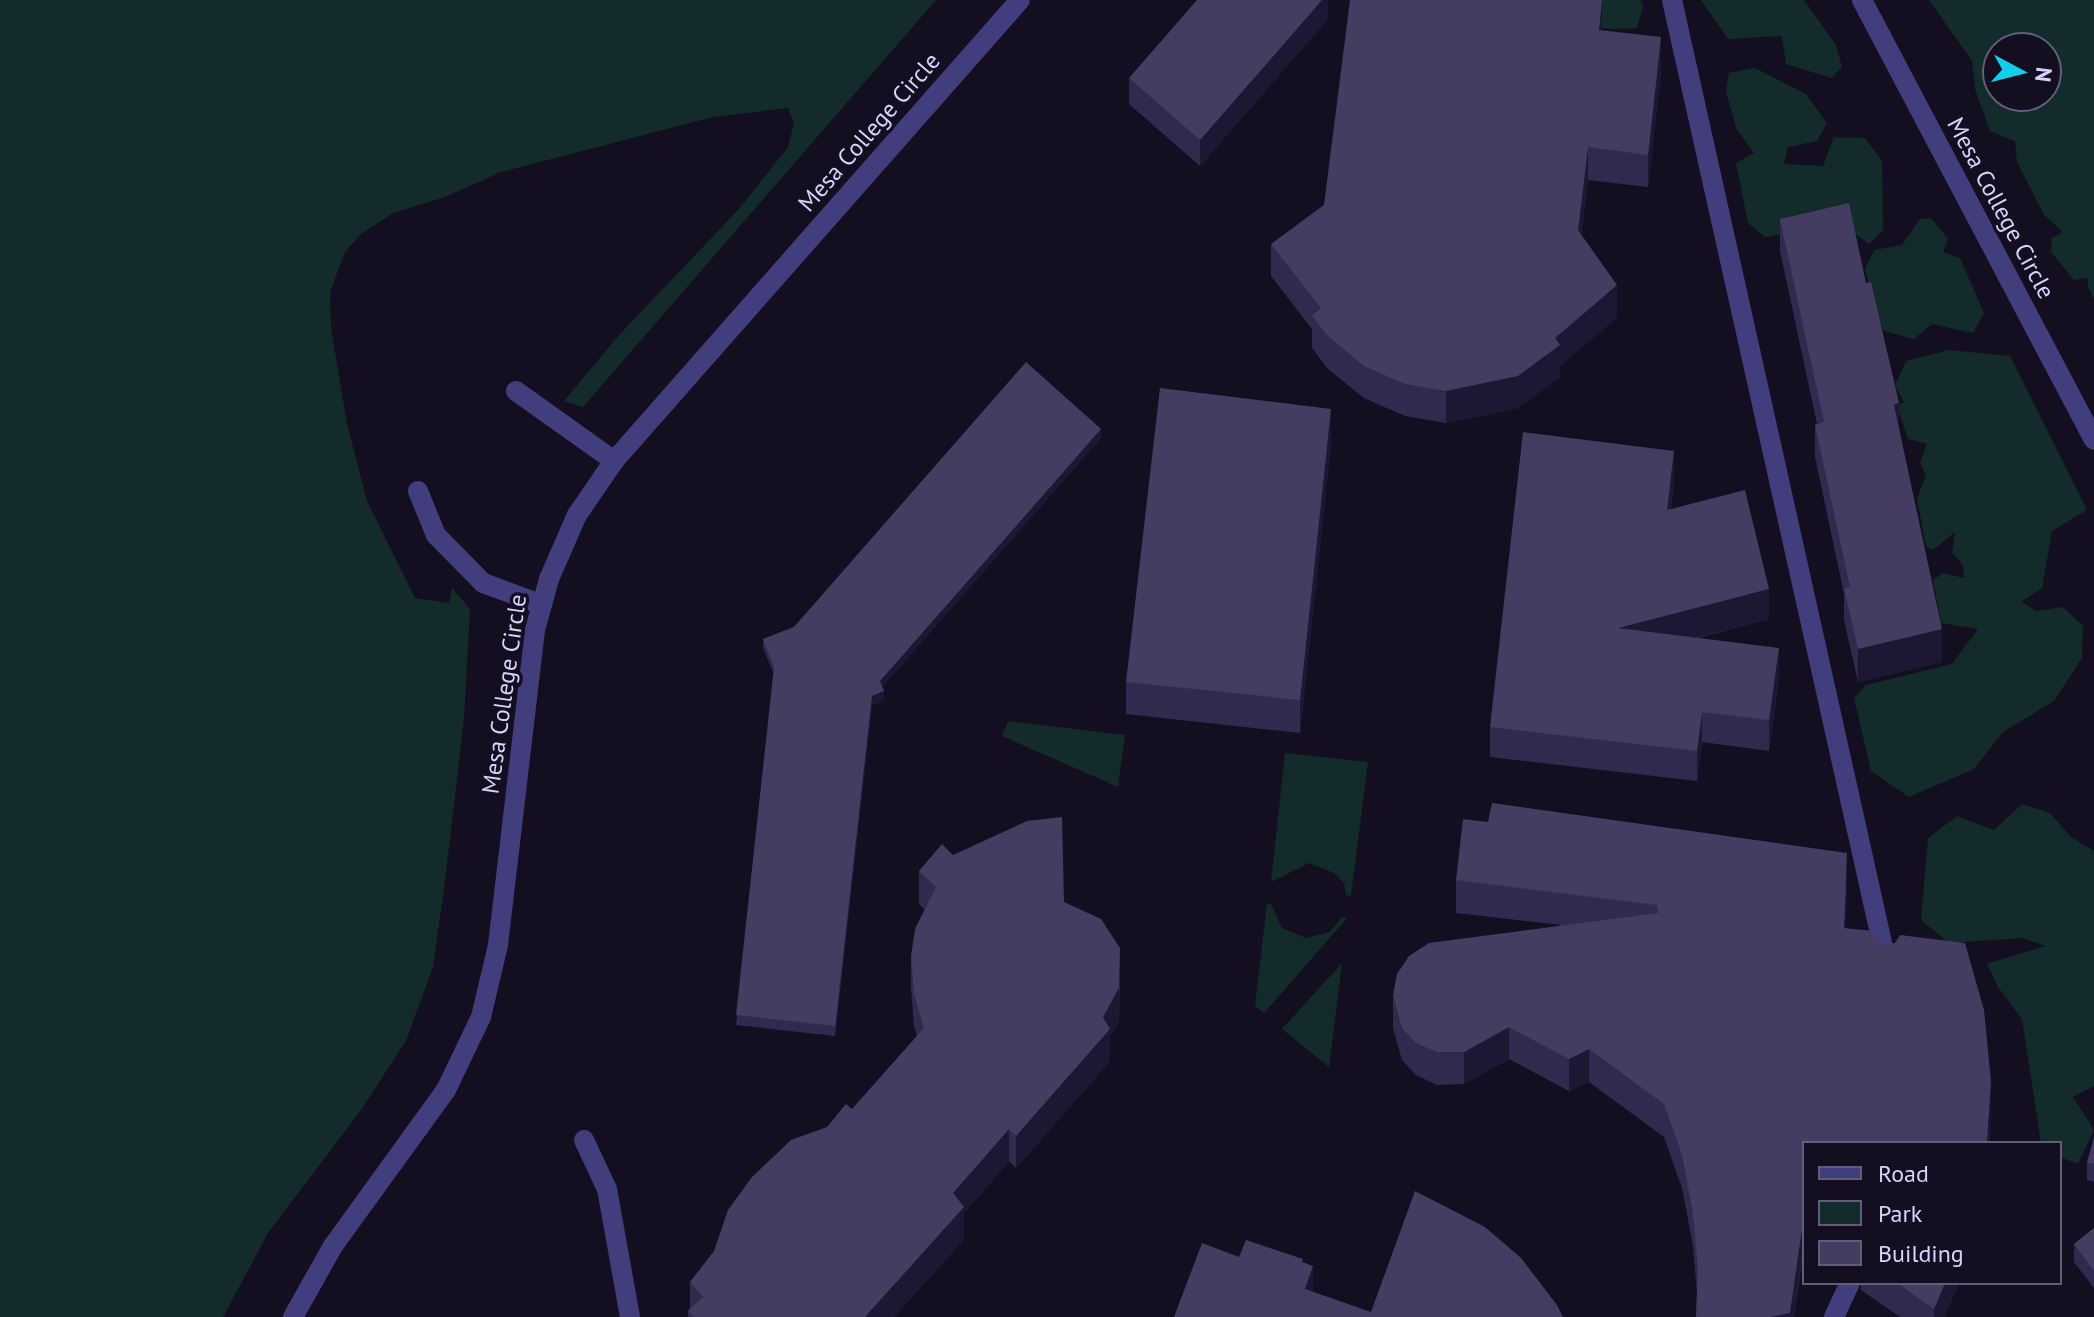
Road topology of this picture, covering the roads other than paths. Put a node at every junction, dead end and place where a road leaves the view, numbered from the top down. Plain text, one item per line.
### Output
1 (1020, 0) edge
2 (1672, 0) edge
3 (1862, 0) edge
4 (516, 391) dead end
5 (2094, 440) edge
6 (614, 461) junction
7 (418, 491) dead end
8 (540, 604) junction
9 (1887, 965) edge
10 (584, 1140) dead end
11 (1849, 1285) edge
12 (293, 1317) edge
13 (630, 1317) edge
14 (1834, 1317) edge

1 - 6 street, Mesa College Circle
2 - 9 street
3 - 5 street, Mesa College Circle
4 - 6 street
6 - 8 street, Mesa College Circle
7 - 8 street
8 - 12 street, Mesa College Circle
10 - 13 street
11 - 14 street

